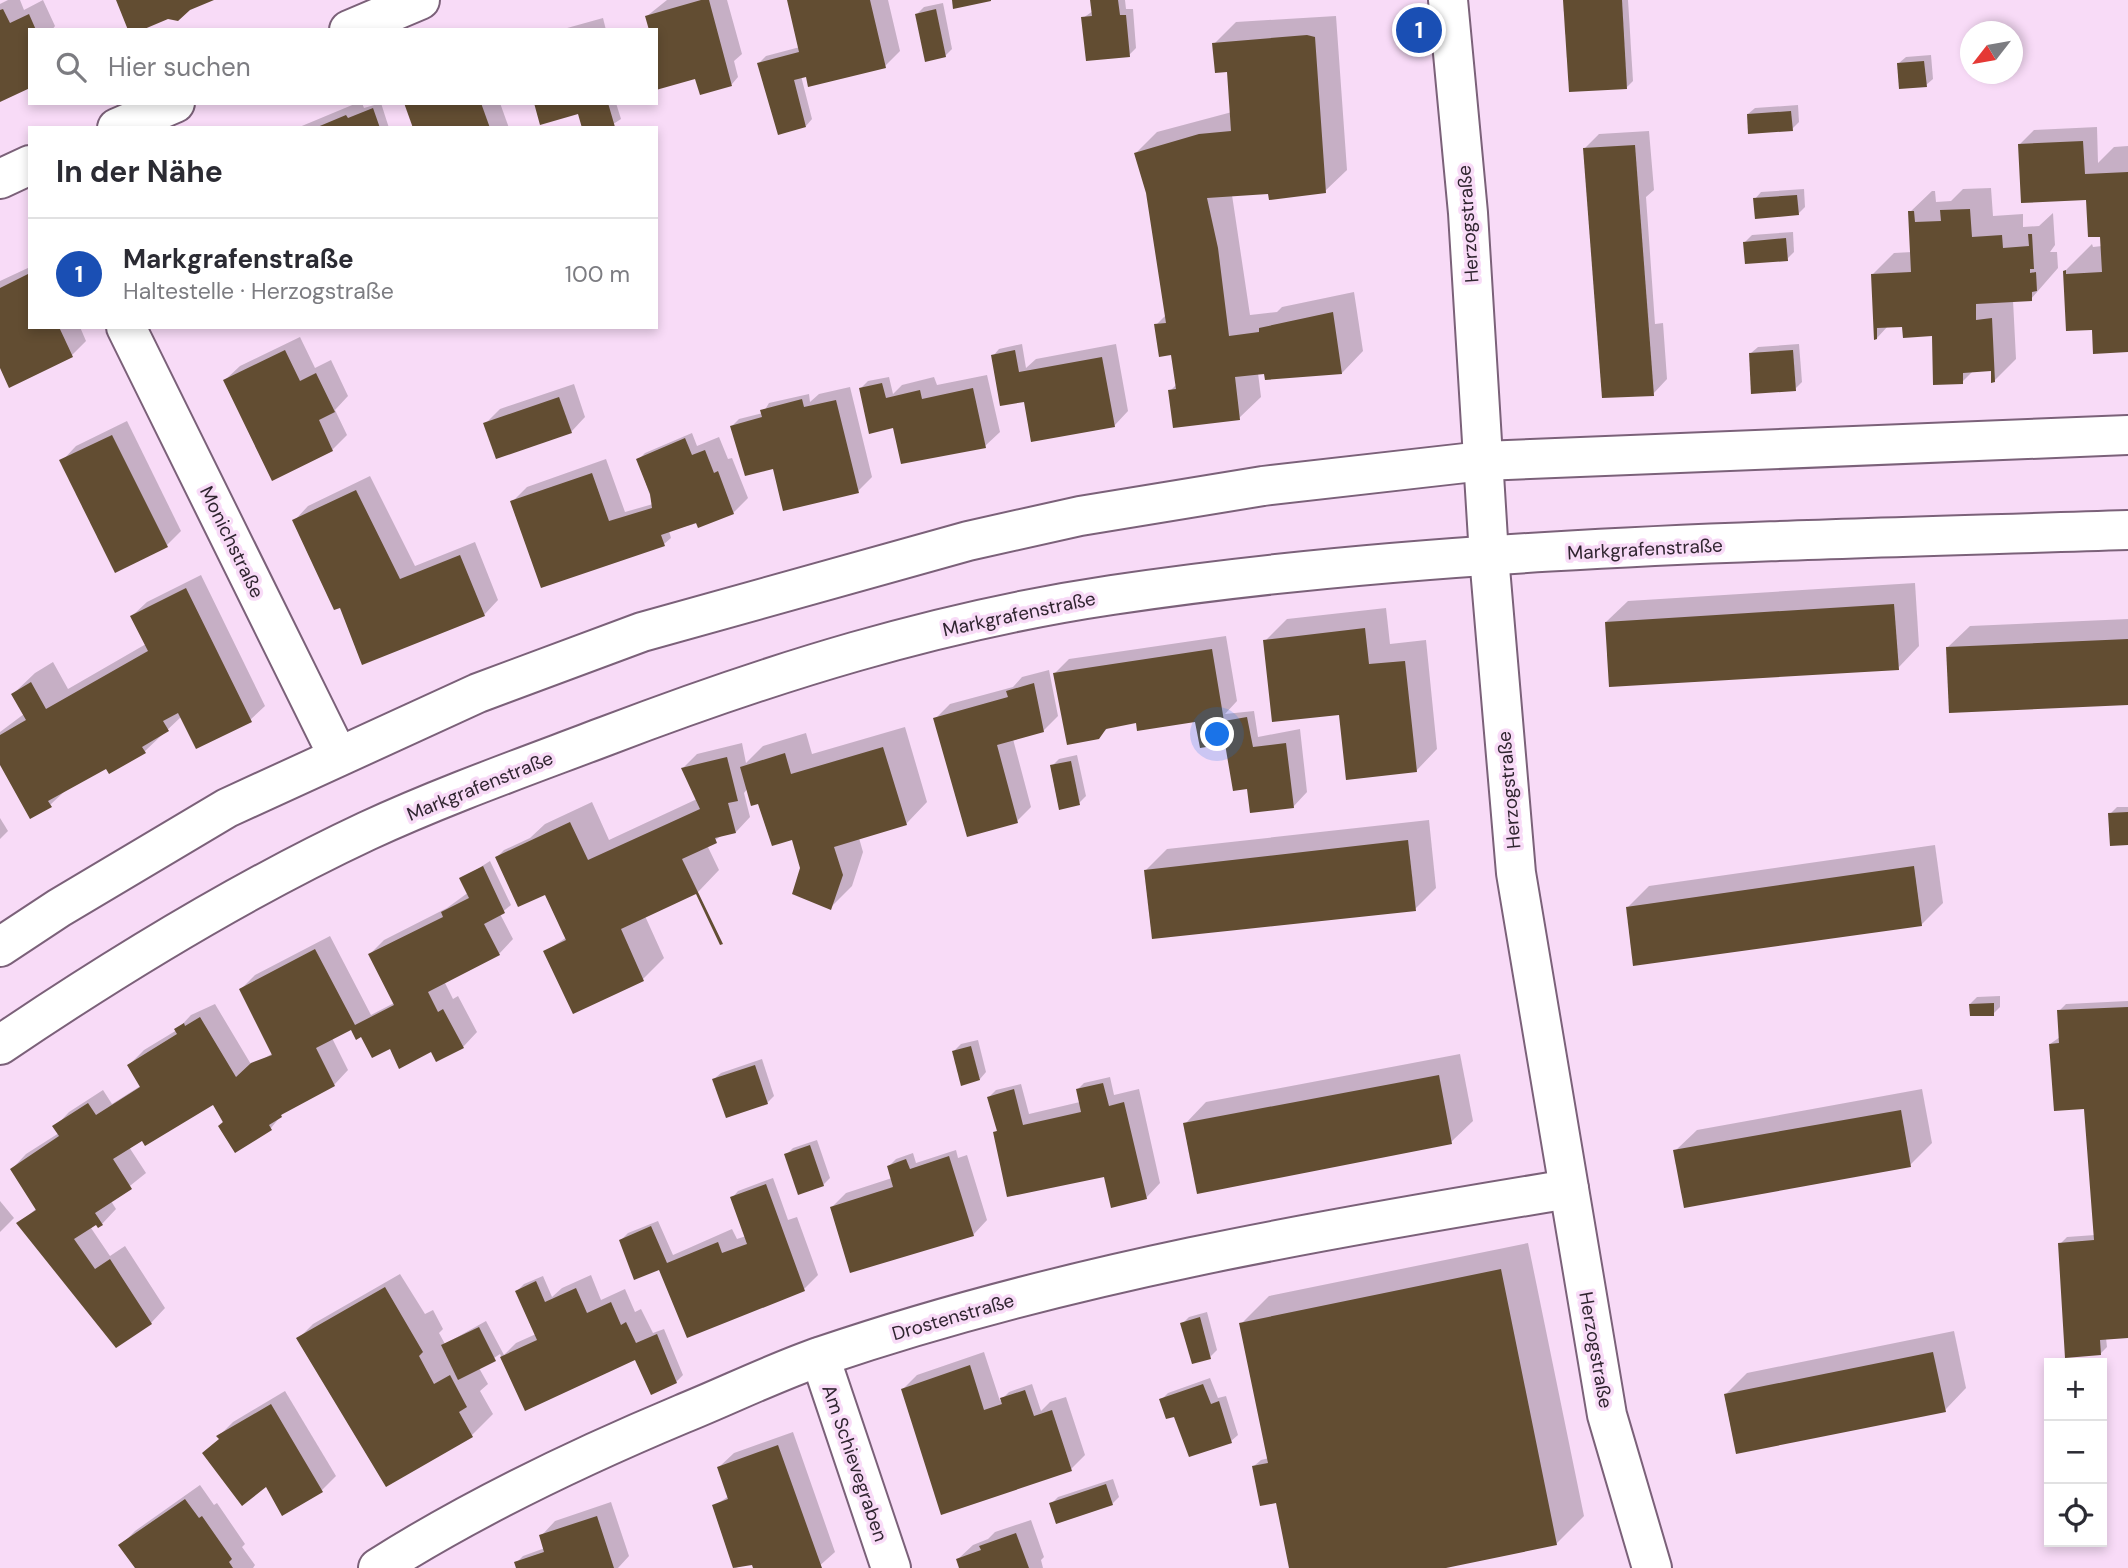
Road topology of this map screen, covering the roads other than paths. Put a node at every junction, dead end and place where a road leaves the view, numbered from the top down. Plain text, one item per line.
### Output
1 (420, 0) edge
2 (1448, 0) edge
3 (354, 28) edge
4 (170, 105) edge
5 (122, 126) edge
6 (28, 166) edge
7 (0, 180) edge
8 (127, 329) edge
9 (2128, 435) edge
10 (1483, 461) junction
11 (2128, 530) edge
12 (1489, 556) junction
13 (338, 756) junction
14 (0, 947) edge
15 (0, 1045) edge
16 (1569, 1189) junction
17 (820, 1357) junction
18 (378, 1568) edge
19 (891, 1568) edge
20 (1652, 1568) edge

1 - 3 street
2 - 10 street, Herzogstraße
4 - 5 street
6 - 7 street
8 - 13 street, Monichstraße
9 - 10 street
10 - 12 street, Herzogstraße
10 - 13 street
11 - 12 street, Markgrafenstraße
12 - 15 street, Markgrafenstraße
12 - 16 street, Herzogstraße
13 - 14 street
16 - 17 street, Drostenstraße
16 - 20 street, Herzogstraße
17 - 18 street, Drostenstraße
17 - 19 street, Am Schievegraben

